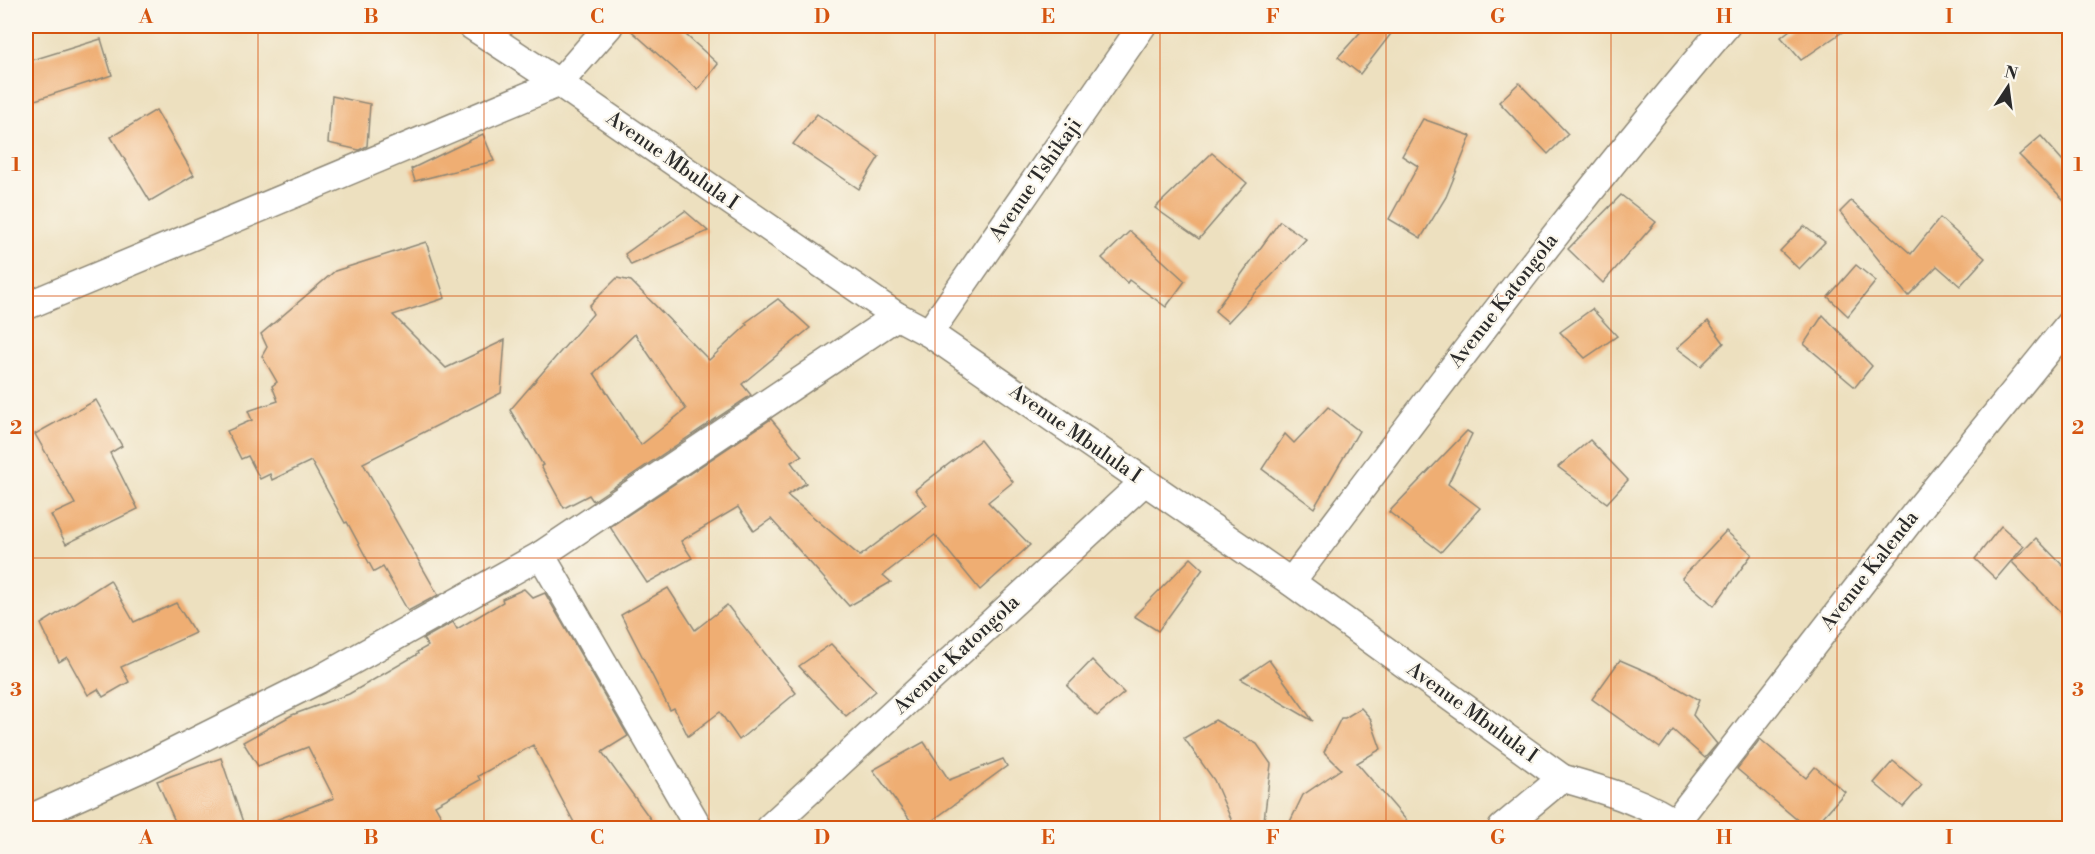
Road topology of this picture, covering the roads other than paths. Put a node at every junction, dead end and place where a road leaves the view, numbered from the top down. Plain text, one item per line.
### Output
1 (472, 26) edge
2 (609, 26) edge
3 (1142, 26) edge
4 (1726, 26) edge
5 (559, 83) junction
6 (26, 306) edge
7 (897, 316) junction
8 (2070, 323) edge
9 (929, 333) junction
10 (1144, 482) junction
11 (541, 555) junction
12 (1291, 582) junction
13 (1562, 778) junction
14 (26, 820) edge
15 (1679, 826) edge
16 (699, 828) edge
17 (769, 828) edge
18 (1502, 828) edge

1 - 5 street, Avenue Mbulula I
2 - 5 street
3 - 9 street, Avenue Tshikaji
4 - 12 street, Avenue Katongola
5 - 6 street
5 - 7 street, Avenue Mbulula I
7 - 9 street, Avenue Mbulula I
7 - 11 street
8 - 15 street, Avenue Kalenda
9 - 10 street, Avenue Mbulula I
10 - 12 street, Avenue Mbulula I
10 - 17 street, Avenue Katongola
11 - 14 street
11 - 16 street
12 - 13 street, Avenue Mbulula I
13 - 15 street, Avenue Mbulula I
13 - 18 street

